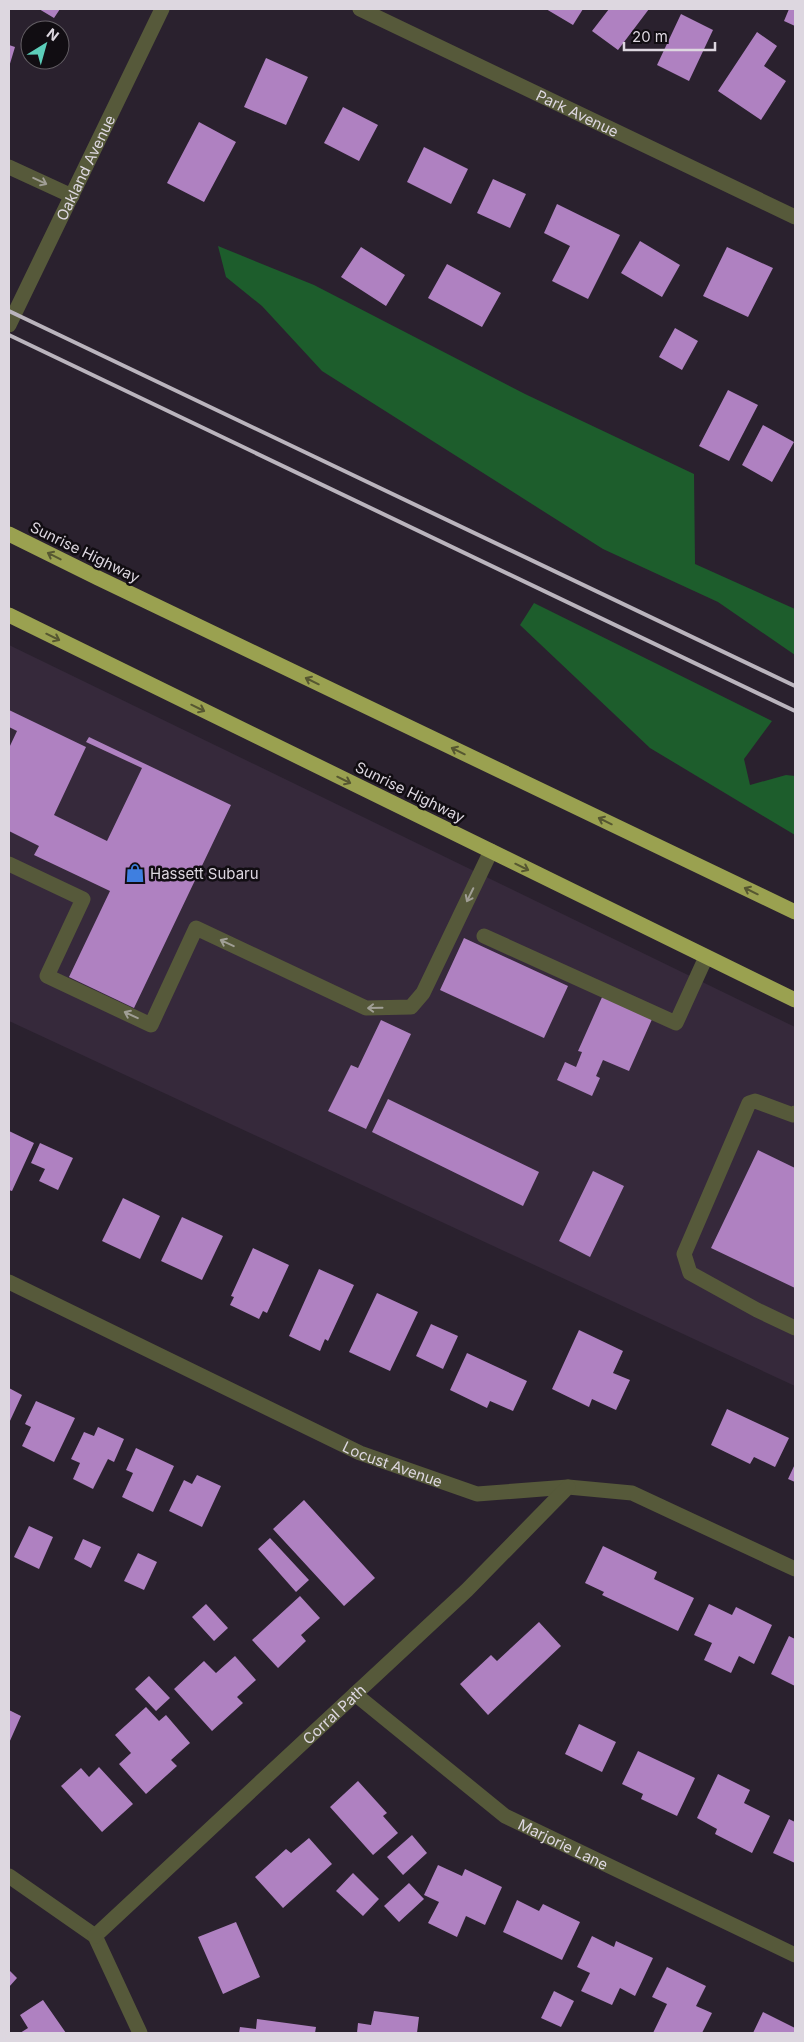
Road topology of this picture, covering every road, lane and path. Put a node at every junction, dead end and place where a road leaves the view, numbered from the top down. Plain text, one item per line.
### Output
1 (162, 9) edge
2 (360, 9) edge
3 (9, 167) edge
4 (72, 196) junction
5 (795, 217) edge
6 (9, 325) edge
7 (9, 534) edge
8 (9, 615) edge
9 (491, 852) junction
10 (9, 864) edge
11 (795, 912) edge
12 (484, 936) dead end
13 (706, 957) junction
14 (795, 1000) edge
15 (795, 1113) edge
16 (9, 1282) edge
17 (795, 1328) edge
18 (568, 1487) junction
19 (795, 1569) edge
20 (355, 1694) junction
21 (9, 1876) edge
22 (95, 1936) junction
23 (795, 1955) edge
24 (140, 2033) edge

1 - 4 street, Oakland Avenue
2 - 5 street, Park Avenue
3 -> 4 street
4 - 6 street, Oakland Avenue
11 -> 7 highway, Sunrise Highway
8 -> 9 highway, Sunrise Highway
9 -> 10 street
9 -> 13 highway, Sunrise Highway
12 - 13 street
13 - 14 highway, Sunrise Highway
15 - 17 street
16 - 18 street, Locust Avenue
18 - 19 street, Locust Avenue
18 - 20 street, Corral Path
20 - 22 street, Corral Path
20 - 23 street, Marjorie Lane
21 - 22 street
22 - 24 street

